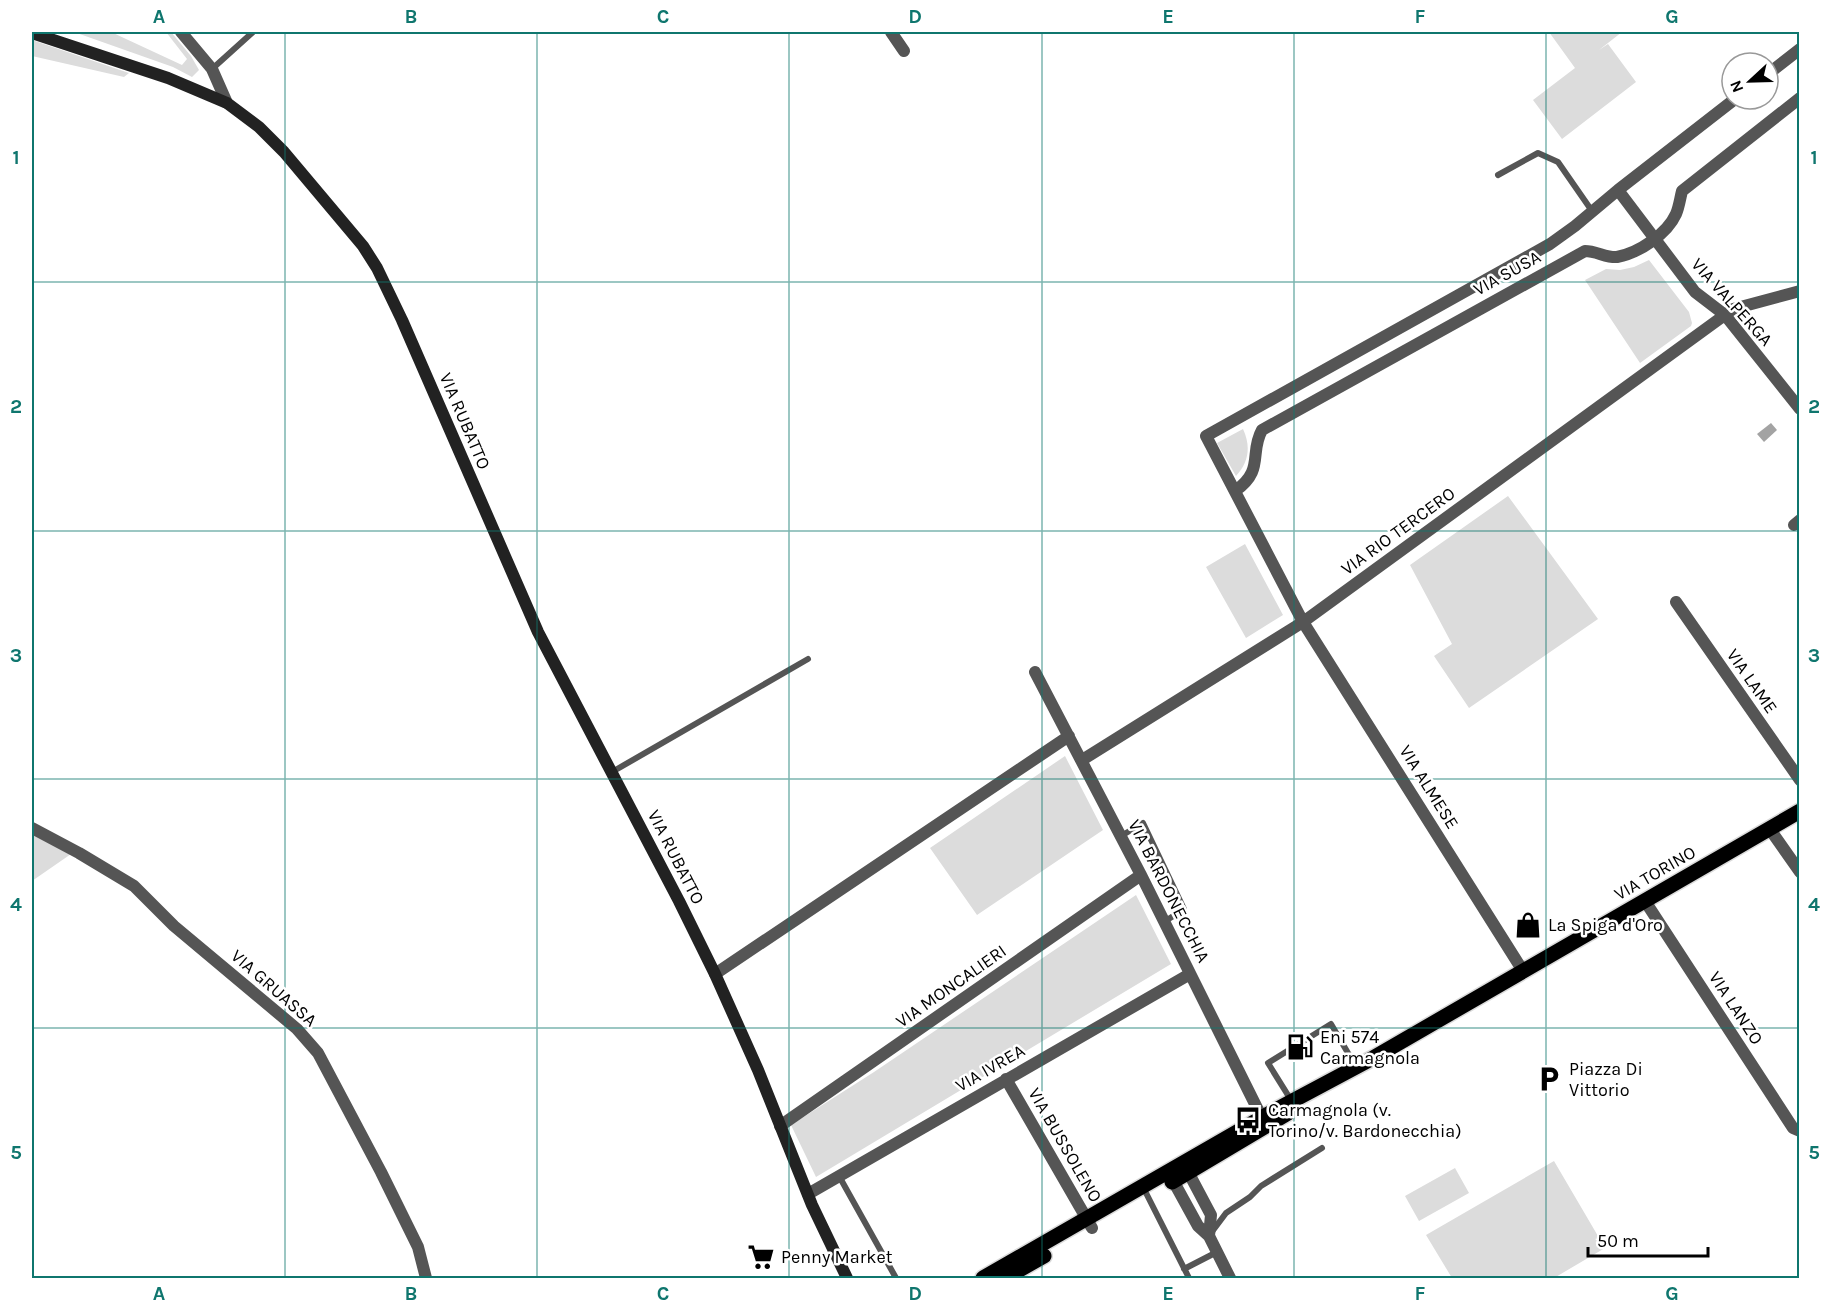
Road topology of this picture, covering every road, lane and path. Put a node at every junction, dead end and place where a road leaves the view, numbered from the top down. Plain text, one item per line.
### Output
1 (181, 32) edge
2 (253, 32) edge
3 (891, 32) edge
4 (32, 33) edge
5 (1800, 50) edge
6 (904, 51) dead end
7 (1780, 65) edge
8 (212, 69) junction
9 (1800, 98) edge
10 (227, 103) junction
11 (1720, 111) edge
12 (1498, 176) dead end
13 (1618, 190) junction
14 (1592, 212) junction
15 (1654, 238) junction
16 (1800, 291) edge
17 (1725, 315) junction
18 (1800, 409) edge
19 (1235, 491) junction
20 (1676, 602) dead end
21 (1303, 622) junction
22 (808, 659) dead end
23 (1035, 672) dead end
24 (1069, 736) junction
25 (1082, 760) junction
26 (612, 772) junction
27 (1800, 780) edge
28 (1800, 811) edge
29 (32, 828) edge
30 (1769, 828) junction
31 (1121, 836) junction
32 (1800, 872) edge
33 (1141, 875) junction
34 (1645, 901) junction
35 (1164, 922) junction
36 (1523, 971) junction
37 (714, 974) junction
38 (1190, 975) junction
39 (1357, 1068) junction
40 (1006, 1079) junction
41 (1294, 1104) junction
42 (1264, 1122) junction
43 (780, 1126) junction
44 (1800, 1131) edge
45 (1322, 1148) dead end
46 (1186, 1168) junction
47 (839, 1176) junction
48 (1171, 1176) junction
49 (1145, 1192) junction
50 (807, 1194) junction
51 (1090, 1223) junction
52 (1209, 1236) junction
53 (1217, 1252) junction
54 (1184, 1269) junction
55 (426, 1278) edge
56 (847, 1278) edge
57 (896, 1278) edge
58 (983, 1278) edge
59 (1006, 1278) edge
60 (1189, 1278) edge
61 (1230, 1278) edge

1 - 8 street
2 - 8 lane
3 - 6 street
4 - 10 street, VIA RUBATTO
5 - 7 street
8 - 10 street
9 - 15 street, VIA SUSA
10 - 26 street, VIA RUBATTO
11 - 13 street, VIA SUSA
12 - 14 lane
13 - 14 street, VIA SUSA
13 - 15 street, VIA VALPERGA
14 - 19 street, VIA SUSA
15 - 17 street, VIA VALPERGA
15 - 19 street, VIA SUSA
16 - 17 street, VIA RIO TERCERO
17 - 18 street, VIA VALPERGA
17 - 21 street, VIA RIO TERCERO
19 - 21 street, VIA SUSA
20 - 27 street, VIA LAME
21 - 25 street, VIA RIO TERCERO
21 - 36 street, VIA ALMESE
22 - 26 lane
23 - 24 street, VIA BARDONECCHIA
24 - 25 street, VIA BARDONECCHIA
24 - 37 street
25 - 31 street, VIA BARDONECCHIA
26 - 37 street, VIA RUBATTO
28 - 30 main road, VIA TORINO
29 - 55 street, VIA GRUASSA
30 - 32 street
30 - 34 main road, VIA TORINO
31 - 33 street, VIA BARDONECCHIA
31 - 35 lane
33 - 35 street, VIA BARDONECCHIA
33 - 43 street, VIA MONCALIERI
34 - 36 main road, VIA TORINO
34 - 44 street, VIA LANZO
35 - 38 street, VIA BARDONECCHIA
36 - 39 main road, VIA TORINO
37 - 43 street, VIA RUBATTO
38 - 40 street, VIA IVREA
38 - 42 street, VIA BARDONECCHIA
39 - 41 main road, VIA TORINO
39 - 41 lane
40 - 47 street, VIA IVREA
40 - 51 street, VIA BUSSOLENO
41 - 42 main road, VIA TORINO
42 - 46 main road, VIA TORINO
43 - 50 street, VIA RUBATTO
45 - 52 lane
46 - 48 main road, VIA TORINO
46 - 52 street
47 - 50 street, VIA IVREA
47 - 57 lane
48 - 49 main road, VIA TORINO
48 - 52 street
49 - 51 main road, VIA TORINO
49 - 54 lane
50 - 56 street, VIA RUBATTO
51 - 58 main road
51 - 59 main road
52 - 53 street
53 - 54 lane
53 - 61 street
54 - 60 lane

